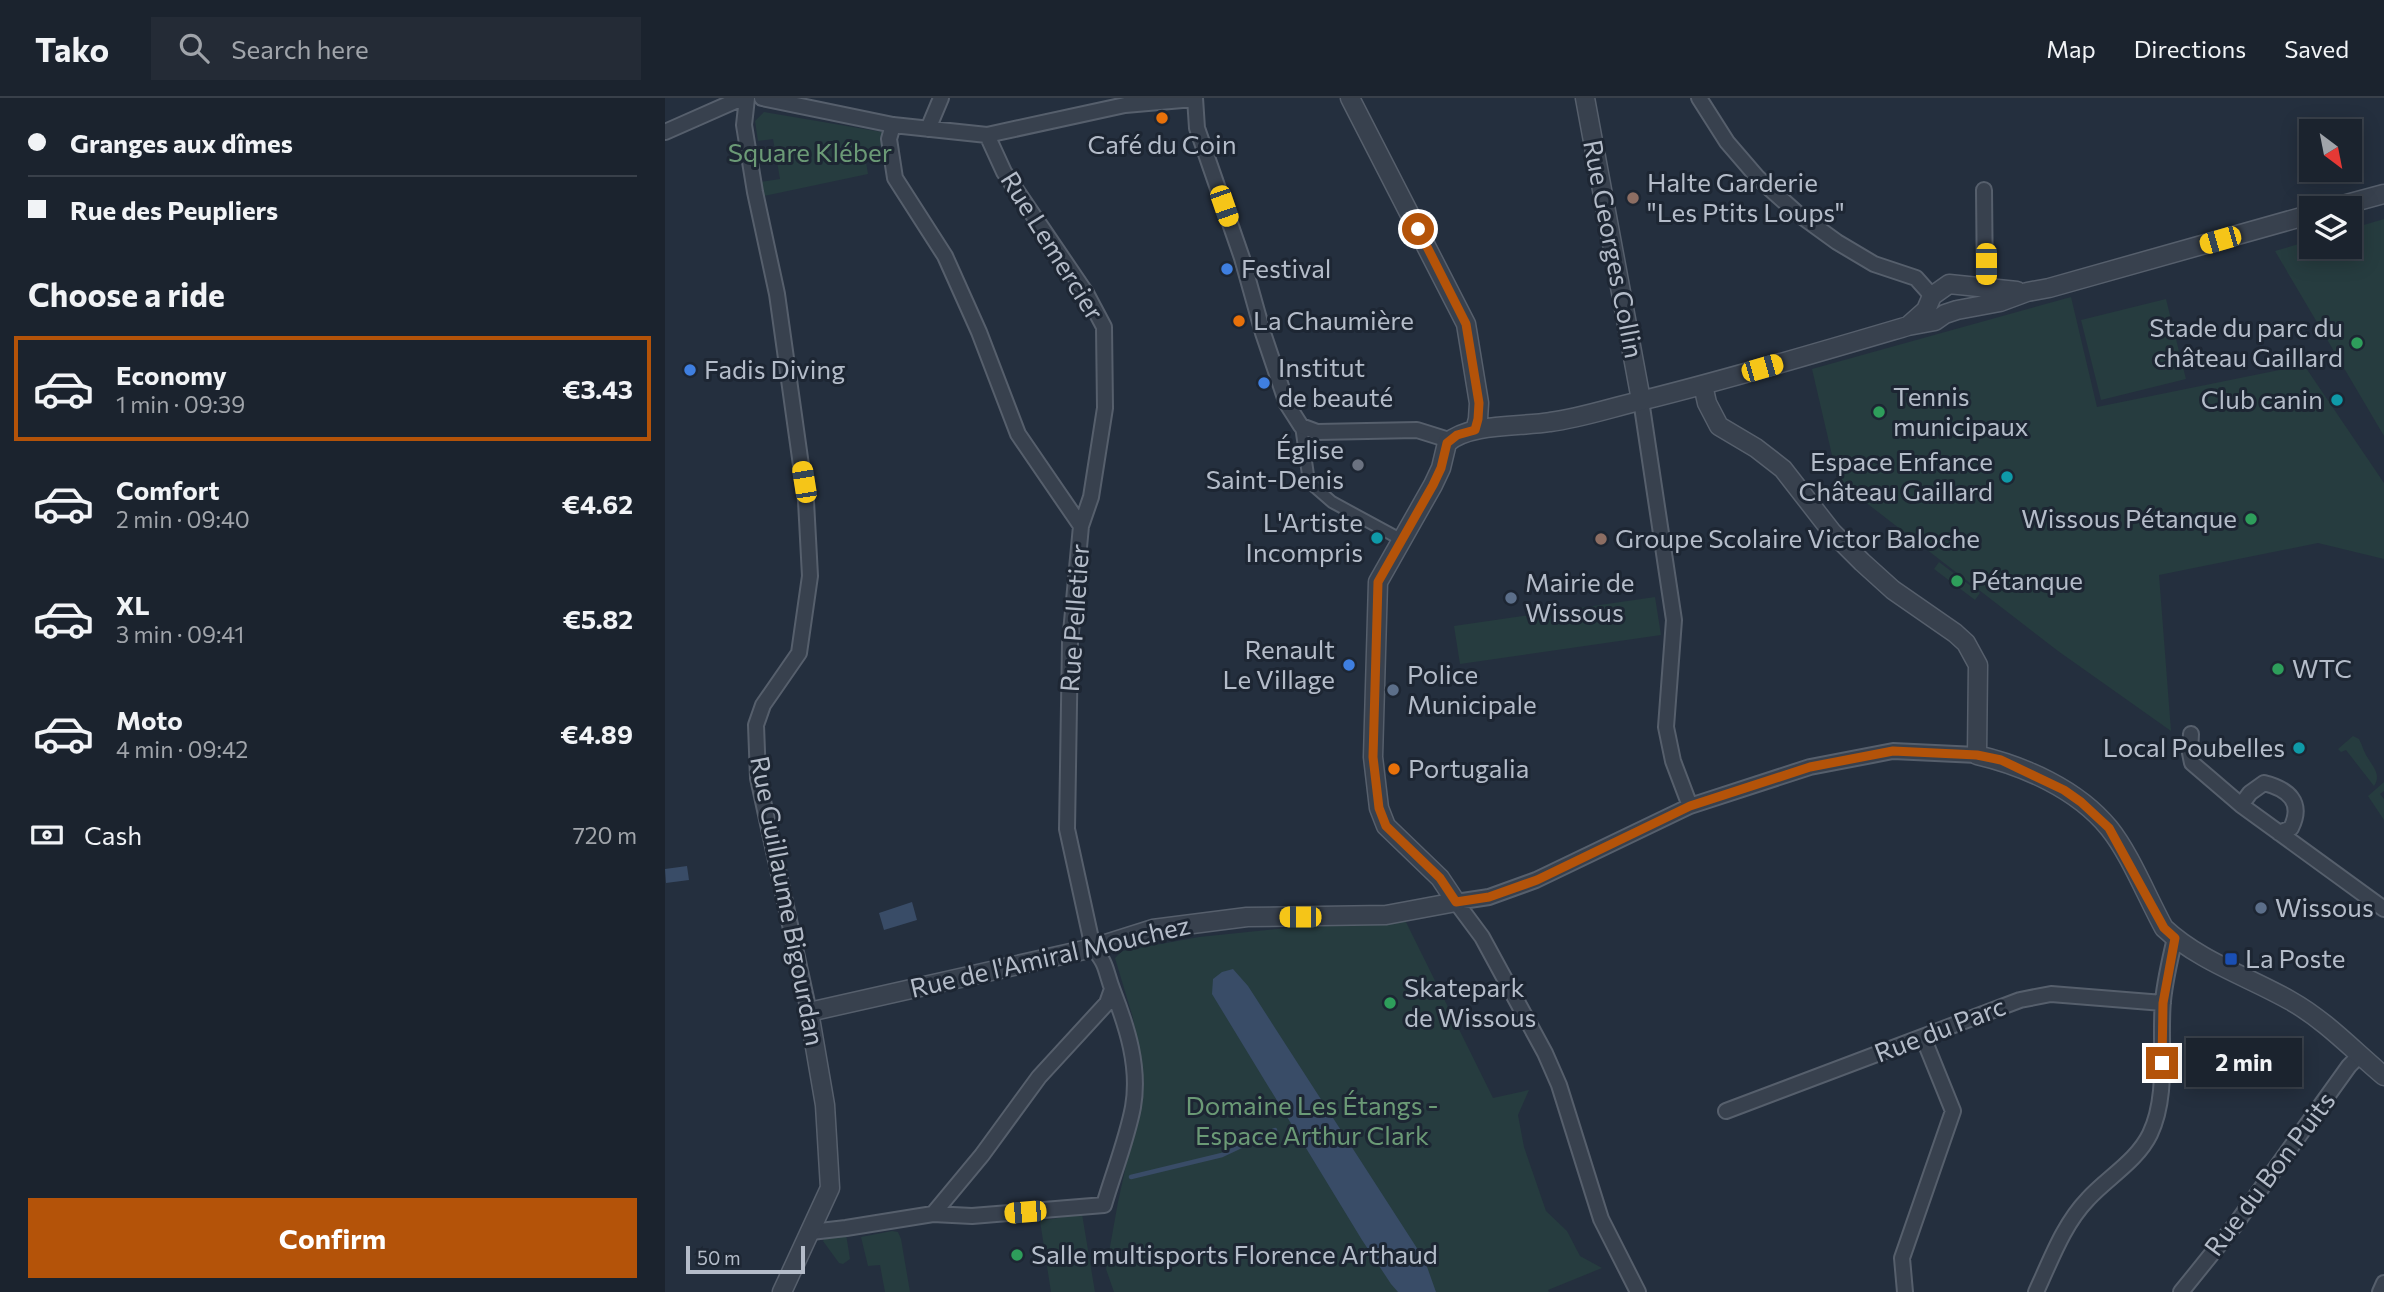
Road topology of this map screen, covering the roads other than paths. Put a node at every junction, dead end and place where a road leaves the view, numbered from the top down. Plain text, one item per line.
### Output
1 (741, 98) edge
2 (747, 98) edge
3 (762, 98) edge
4 (941, 98) edge
5 (1350, 98) edge
6 (1585, 98) edge
7 (1699, 98) edge
8 (1194, 99) edge
9 (893, 125) junction
10 (928, 130) junction
11 (665, 132) edge
12 (987, 135) junction
13 (1985, 190) dead end
14 (2384, 194) edge
15 (2362, 200) edge
16 (2299, 218) edge
17 (1985, 289) junction
18 (2027, 292) junction
19 (1932, 296) junction
20 (1975, 306) junction
21 (1907, 326) junction
22 (1703, 385) junction
23 (1641, 400) junction
24 (1301, 426) junction
25 (1475, 430) junction
26 (1449, 440) junction
27 (1081, 526) junction
28 (1402, 540) junction
29 (2191, 734) dead end
30 (1977, 755) junction
31 (2241, 805) junction
32 (1690, 806) junction
33 (2279, 833) junction
34 (1456, 902) junction
35 (2384, 909) edge
36 (2175, 938) junction
37 (1093, 948) junction
38 (1112, 989) junction
39 (2163, 1003) junction
40 (809, 1012) junction
41 (1923, 1037) junction
42 (2360, 1055) junction
43 (2384, 1076) edge
44 (1726, 1111) dead end
45 (933, 1213) junction
46 (811, 1232) junction
47 (2384, 1283) edge
48 (782, 1292) edge
49 (1638, 1292) edge
50 (1905, 1292) edge
51 (2036, 1292) edge
52 (2181, 1292) edge
53 (2380, 1292) edge

1 - 11 street
2 - 40 street, Rue Guillaume Bigourdan
3 - 9 street
4 - 10 street
5 - 25 street
6 - 23 street, Rue Georges Collin
7 - 19 street
8 - 12 street
8 - 24 street
9 - 10 street
9 - 27 street, Rue Pelletier
10 - 12 street
12 - 27 street, Rue Lemercier
13 - 17 street
14 - 15 street
16 - 18 street
17 - 18 street
17 - 19 street
17 - 20 street
18 - 20 street
19 - 21 street
20 - 21 street
21 - 22 street
22 - 23 street
22 - 30 street
23 - 25 street
23 - 32 street
24 - 26 street
24 - 28 street
25 - 26 street
26 - 28 street
27 - 37 street, Rue Pelletier
28 - 34 street
29 - 31 street
30 - 32 street, Rue de l'Amiral Mouchez
30 - 36 street
31 - 33 street
31 - 33 street
32 - 34 street, Rue de l'Amiral Mouchez
33 - 35 street
34 - 37 street, Rue de l'Amiral Mouchez
34 - 49 street
36 - 39 street
36 - 42 street
37 - 38 street, Rue Pelletier
37 - 40 street, Rue de l'Amiral Mouchez
38 - 45 street
38 - 45 street, Rue Pelletier
39 - 41 street, Rue du Parc
39 - 51 street
40 - 46 street, Rue Guillaume Bigourdan
41 - 44 street, Rue du Parc
41 - 50 street
42 - 43 street
42 - 52 street, Rue du Bon Puits
45 - 46 street
46 - 48 street, Rue Guillaume Bigourdan
47 - 53 street

